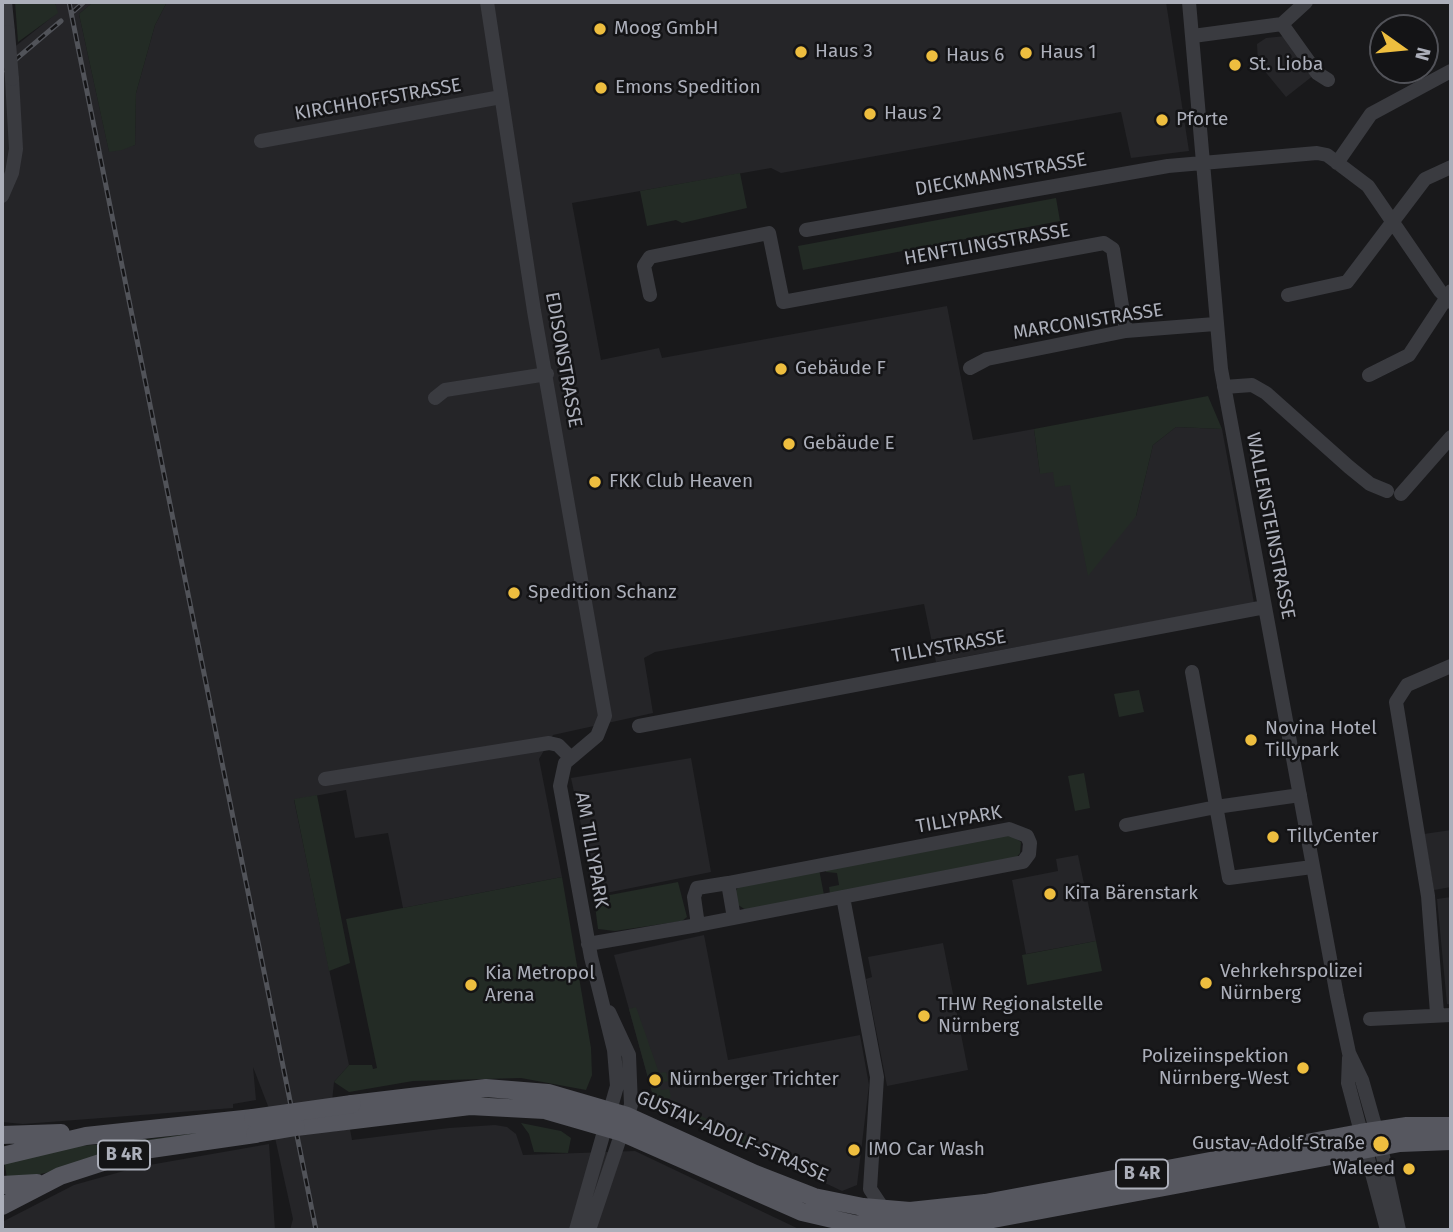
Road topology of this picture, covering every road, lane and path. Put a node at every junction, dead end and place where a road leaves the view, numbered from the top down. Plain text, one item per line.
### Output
1 (5, 2) edge
2 (486, 2) edge
3 (1189, 2) edge
4 (1306, 2) edge
5 (1282, 24) junction
6 (1193, 36) junction
7 (1451, 71) edge
8 (1328, 80) dead end
9 (501, 97) junction
10 (261, 141) dead end
11 (1203, 161) junction
12 (1336, 163) junction
13 (1451, 167) edge
14 (2, 196) edge
15 (1392, 220) junction
16 (806, 230) dead end
17 (650, 295) dead end
18 (1288, 295) dead end
19 (1450, 297) edge
20 (1215, 324) junction
21 (1126, 331) junction
22 (970, 368) dead end
23 (547, 374) junction
24 (1369, 375) dead end
25 (1224, 387) junction
26 (435, 398) dead end
27 (1451, 437) edge
28 (1265, 607) junction
29 (1451, 666) edge
30 (1192, 672) dead end
31 (639, 726) dead end
32 (570, 757) junction
33 (325, 779) dead end
34 (1300, 795) junction
35 (1216, 807) junction
36 (1126, 825) dead end
37 (1312, 867) junction
38 (728, 883) junction
39 (843, 897) junction
40 (734, 918) junction
41 (698, 925) junction
42 (588, 944) junction
43 (1444, 1014) edge
44 (1370, 1019) dead end
45 (617, 1121) junction
46 (254, 1126) junction
47 (1451, 1126) edge
48 (2, 1135) edge
49 (86, 1136) junction
50 (1371, 1140) junction
51 (1451, 1141) edge
52 (2, 1156) edge
53 (869, 1176) junction
54 (51, 1180) junction
55 (2, 1185) edge
56 (850, 1205) junction
57 (2, 1206) edge
58 (884, 1210) junction
59 (832, 1225) edge
60 (934, 1229) edge
61 (576, 1230) edge
62 (589, 1230) edge
63 (1387, 1230) edge
64 (1399, 1230) edge

1 - 14 street, bridge
2 - 9 street, EDISONSTRASSE
3 - 6 street, WALLENSTEINSTRASSE
4 - 5 street
5 - 6 street
5 - 8 street
6 - 11 street, WALLENSTEINSTRASSE
7 - 12 street
9 - 10 street, KIRCHHOFFSTRASSE
9 - 23 street, EDISONSTRASSE
11 - 12 street, DIECKMANNSTRASSE
11 - 16 street, DIECKMANNSTRASSE
11 - 20 street, WALLENSTEINSTRASSE
12 - 15 street
13 - 15 street
15 - 18 street
15 - 19 street
17 - 21 street, HENFTLINGSTRASSE
19 - 24 street
20 - 21 street, MARCONISTRASSE
20 - 25 street, WALLENSTEINSTRASSE
21 - 22 street, MARCONISTRASSE
23 - 26 street
23 - 32 street, EDISONSTRASSE
25 - 27 street
25 - 28 street, WALLENSTEINSTRASSE
28 - 31 street, TILLYSTRASSE
28 - 34 street, WALLENSTEINSTRASSE
29 - 43 street
30 - 35 street
32 - 33 street
32 - 42 street, AM TILLYPARK
34 - 35 street
34 - 37 street, WALLENSTEINSTRASSE
35 - 36 street
35 - 37 street
37 - 50 street, WALLENSTEINSTRASSE
38 - 39 street, TILLYPARK
38 - 40 street
38 - 41 street, TILLYPARK
39 - 40 street, TILLYPARK
39 - 53 street
40 - 41 street, TILLYPARK
41 - 42 street, TILLYPARK
42 - 45 street, AM TILLYPARK
43 - 44 street
45 - 46 main road, GUSTAV-ADOLF-STRASSE / B 4R, bridge
45 - 56 main road, GUSTAV-ADOLF-STRASSE / B 4R
45 - 59 main road, GUSTAV-ADOLF-STRASSE / B 4R
45 - 61 street
45 - 62 street
46 - 49 main road, GUSTAV-ADOLF-STRASSE / B 4R
46 - 54 main road, GUSTAV-ADOLF-STRASSE / B 4R
47 - 50 main road, B 4R
48 - 49 main road, GUSTAV-ADOLF-STRASSE
49 - 52 main road, GUSTAV-ADOLF-STRASSE / B 4R
50 - 51 main road, B 4R
50 - 58 main road, GUSTAV-ADOLF-STRASSE / B 4R
50 - 60 main road, GUSTAV-ADOLF-STRASSE / B 4R
50 - 63 street, WALLENSTEINSTRASSE
50 - 64 street, WALLENSTEINSTRASSE
53 - 56 street
53 - 58 street
54 - 55 main road
54 - 57 main road, GUSTAV-ADOLF-STRASSE / B 4R
56 - 58 main road, GUSTAV-ADOLF-STRASSE / B 4R
59 - 60 main road, GUSTAV-ADOLF-STRASSE / B 4R

